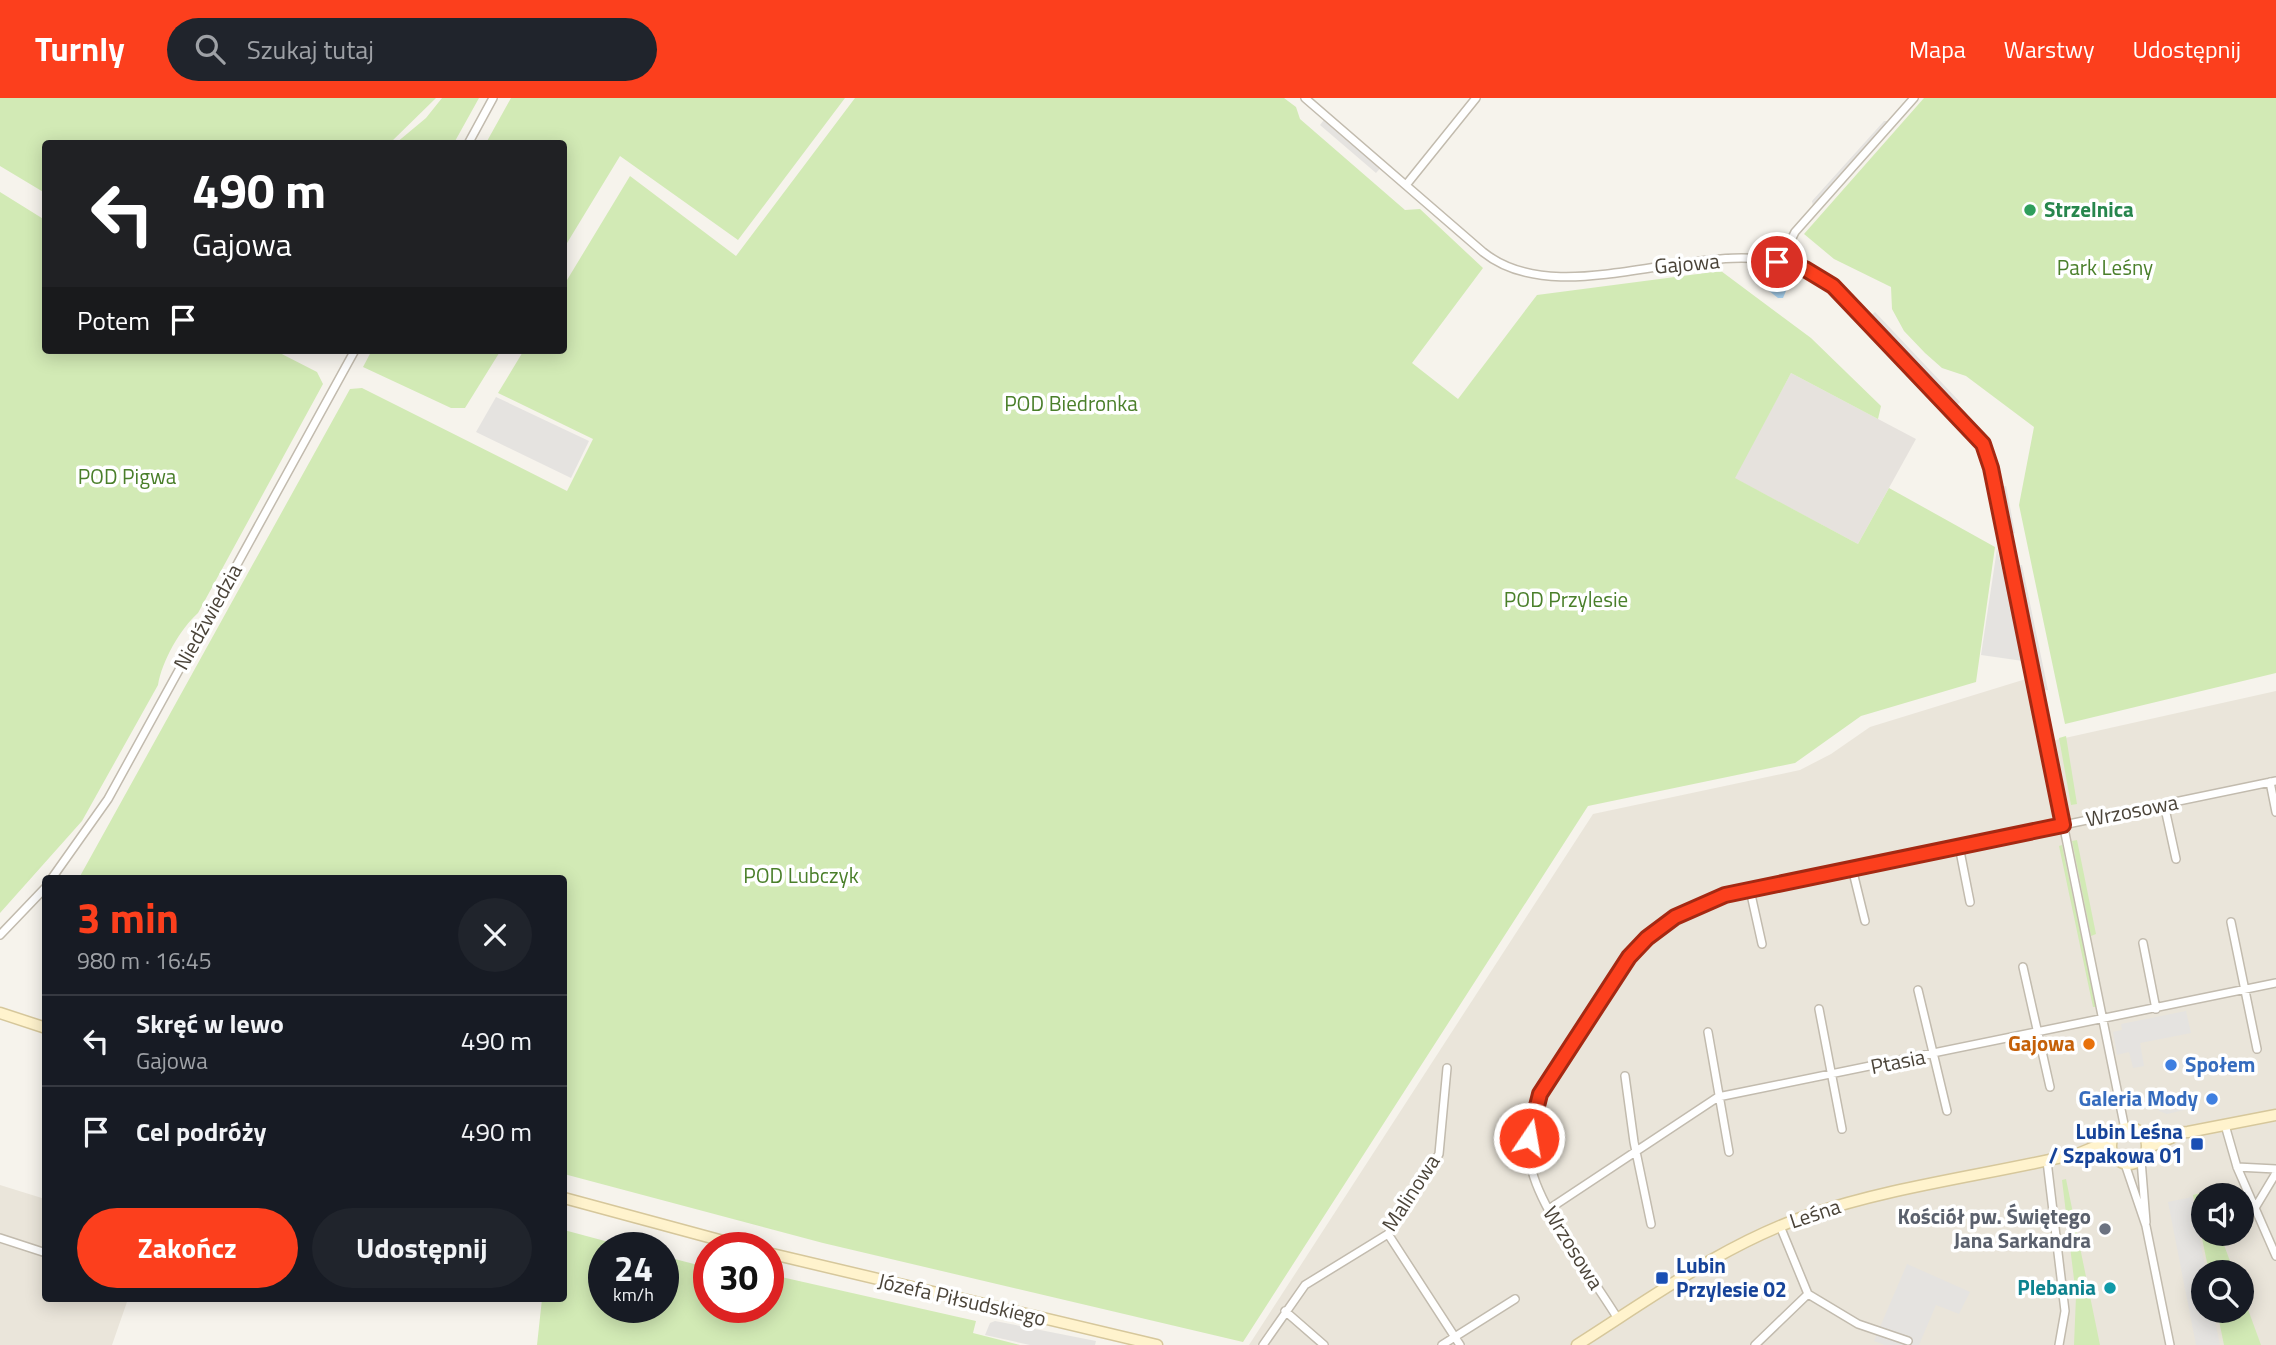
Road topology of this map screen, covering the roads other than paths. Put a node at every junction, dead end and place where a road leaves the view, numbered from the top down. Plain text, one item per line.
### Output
1 (494, 98) edge
2 (1306, 98) edge
3 (1476, 98) edge
4 (1913, 98) edge
5 (470, 140) edge
6 (1406, 184) junction
7 (1780, 262) junction
8 (353, 354) edge
9 (2273, 782) edge
10 (2164, 804) junction
11 (2276, 812) edge
12 (2063, 825) junction
13 (1959, 846) junction
14 (2176, 859) dead end
15 (1852, 868) junction
16 (54, 875) edge
17 (1750, 890) junction
18 (42, 891) edge
19 (1970, 902) dead end
20 (1865, 921) dead end
21 (2231, 922) dead end
22 (0, 935) edge
23 (2143, 943) dead end
24 (1762, 944) dead end
25 (2023, 967) dead end
26 (2276, 983) edge
27 (2244, 989) junction
28 (1918, 990) dead end
29 (1819, 1009) dead end
30 (2156, 1009) junction
31 (0, 1013) edge
32 (2104, 1019) junction
33 (42, 1027) edge
34 (1708, 1032) dead end
35 (2038, 1033) junction
36 (2257, 1049) dead end
37 (1934, 1055) junction
38 (1447, 1068) dead end
39 (1831, 1074) junction
40 (1625, 1076) dead end
41 (2050, 1087) dead end
42 (1718, 1097) junction
43 (1947, 1111) dead end
44 (2276, 1115) edge
45 (2225, 1125) junction
46 (1842, 1129) dead end
47 (2125, 1129) junction
48 (2188, 1132) junction
49 (2143, 1135) junction
50 (2112, 1140) junction
51 (2147, 1148) junction
52 (1636, 1150) junction
53 (1730, 1152) dead end
54 (2080, 1153) junction
55 (2113, 1154) junction
56 (2141, 1160) junction
57 (2047, 1161) junction
58 (2125, 1164) junction
59 (2237, 1167) junction
60 (2276, 1171) edge
61 (567, 1199) edge
62 (2255, 1208) junction
63 (1549, 1209) junction
64 (1651, 1224) dead end
65 (1780, 1226) junction
66 (2146, 1226) junction
67 (693, 1233) edge
68 (1388, 1234) junction
69 (0, 1238) edge
70 (42, 1252) edge
71 (2276, 1256) edge
72 (784, 1257) edge
73 (1808, 1294) junction
74 (1515, 1299) dead end
75 (1285, 1311) junction
76 (1618, 1320) junction
77 (1455, 1337) junction
78 (1908, 1341) dead end
79 (1157, 1345) edge
80 (1263, 1345) edge
81 (1324, 1345) edge
82 (1442, 1345) edge
83 (1460, 1345) edge
84 (1577, 1345) edge
85 (1755, 1345) edge
86 (2059, 1345) edge
87 (2170, 1345) edge

1 - 5 street
2 - 6 street
3 - 6 street
4 - 7 street
6 - 7 street, Gajowa
7 - 12 street, Gajowa
8 - 16 street, Niedźwiedzia
9 - 10 street, Wrzosowa
9 - 11 street
10 - 12 street, Wrzosowa
10 - 14 street
12 - 13 street, Wrzosowa
12 - 32 street, Gajowa
13 - 15 street, Wrzosowa
13 - 19 street
15 - 17 street, Wrzosowa
15 - 20 street
17 - 24 street
17 - 63 street, Wrzosowa
18 - 22 street
21 - 27 street
23 - 30 street
25 - 35 street
26 - 27 street, Ptasia
27 - 30 street, Ptasia
27 - 36 street
28 - 37 street
29 - 39 street
30 - 32 street, Ptasia
31 - 33 street
32 - 35 street, Ptasia
32 - 47 street, Gajowa
34 - 42 street
35 - 37 street, Ptasia
35 - 41 street
37 - 39 street, Ptasia
37 - 43 street
38 - 68 street, Malinowa
39 - 42 street, Ptasia
39 - 46 street
40 - 52 street
42 - 52 street, Ptasia
42 - 53 street
44 - 45 street
45 - 48 street
45 - 59 street
47 - 49 street
47 - 50 street
48 - 49 street
48 - 51 street
49 - 51 street
50 - 54 street, Leśna
50 - 55 street
51 - 56 street
52 - 63 street, Ptasia
52 - 64 street
54 - 55 street, Leśna
54 - 57 street, Leśna
55 - 58 street
56 - 58 street
56 - 66 street
57 - 65 street, Leśna
57 - 86 street
58 - 66 street
59 - 60 street
59 - 62 street
60 - 62 street
61 - 67 street
62 - 71 street
63 - 76 street, Wrzosowa
65 - 73 street
65 - 76 street, Leśna
66 - 87 street
68 - 75 street, Malinowa
68 - 77 street
69 - 70 street
72 - 79 street, Józefa Piłsudskiego
73 - 78 street
73 - 85 street
74 - 77 street
75 - 80 street, Malinowa
75 - 81 street
76 - 84 street, Leśna
77 - 82 street
77 - 83 street

